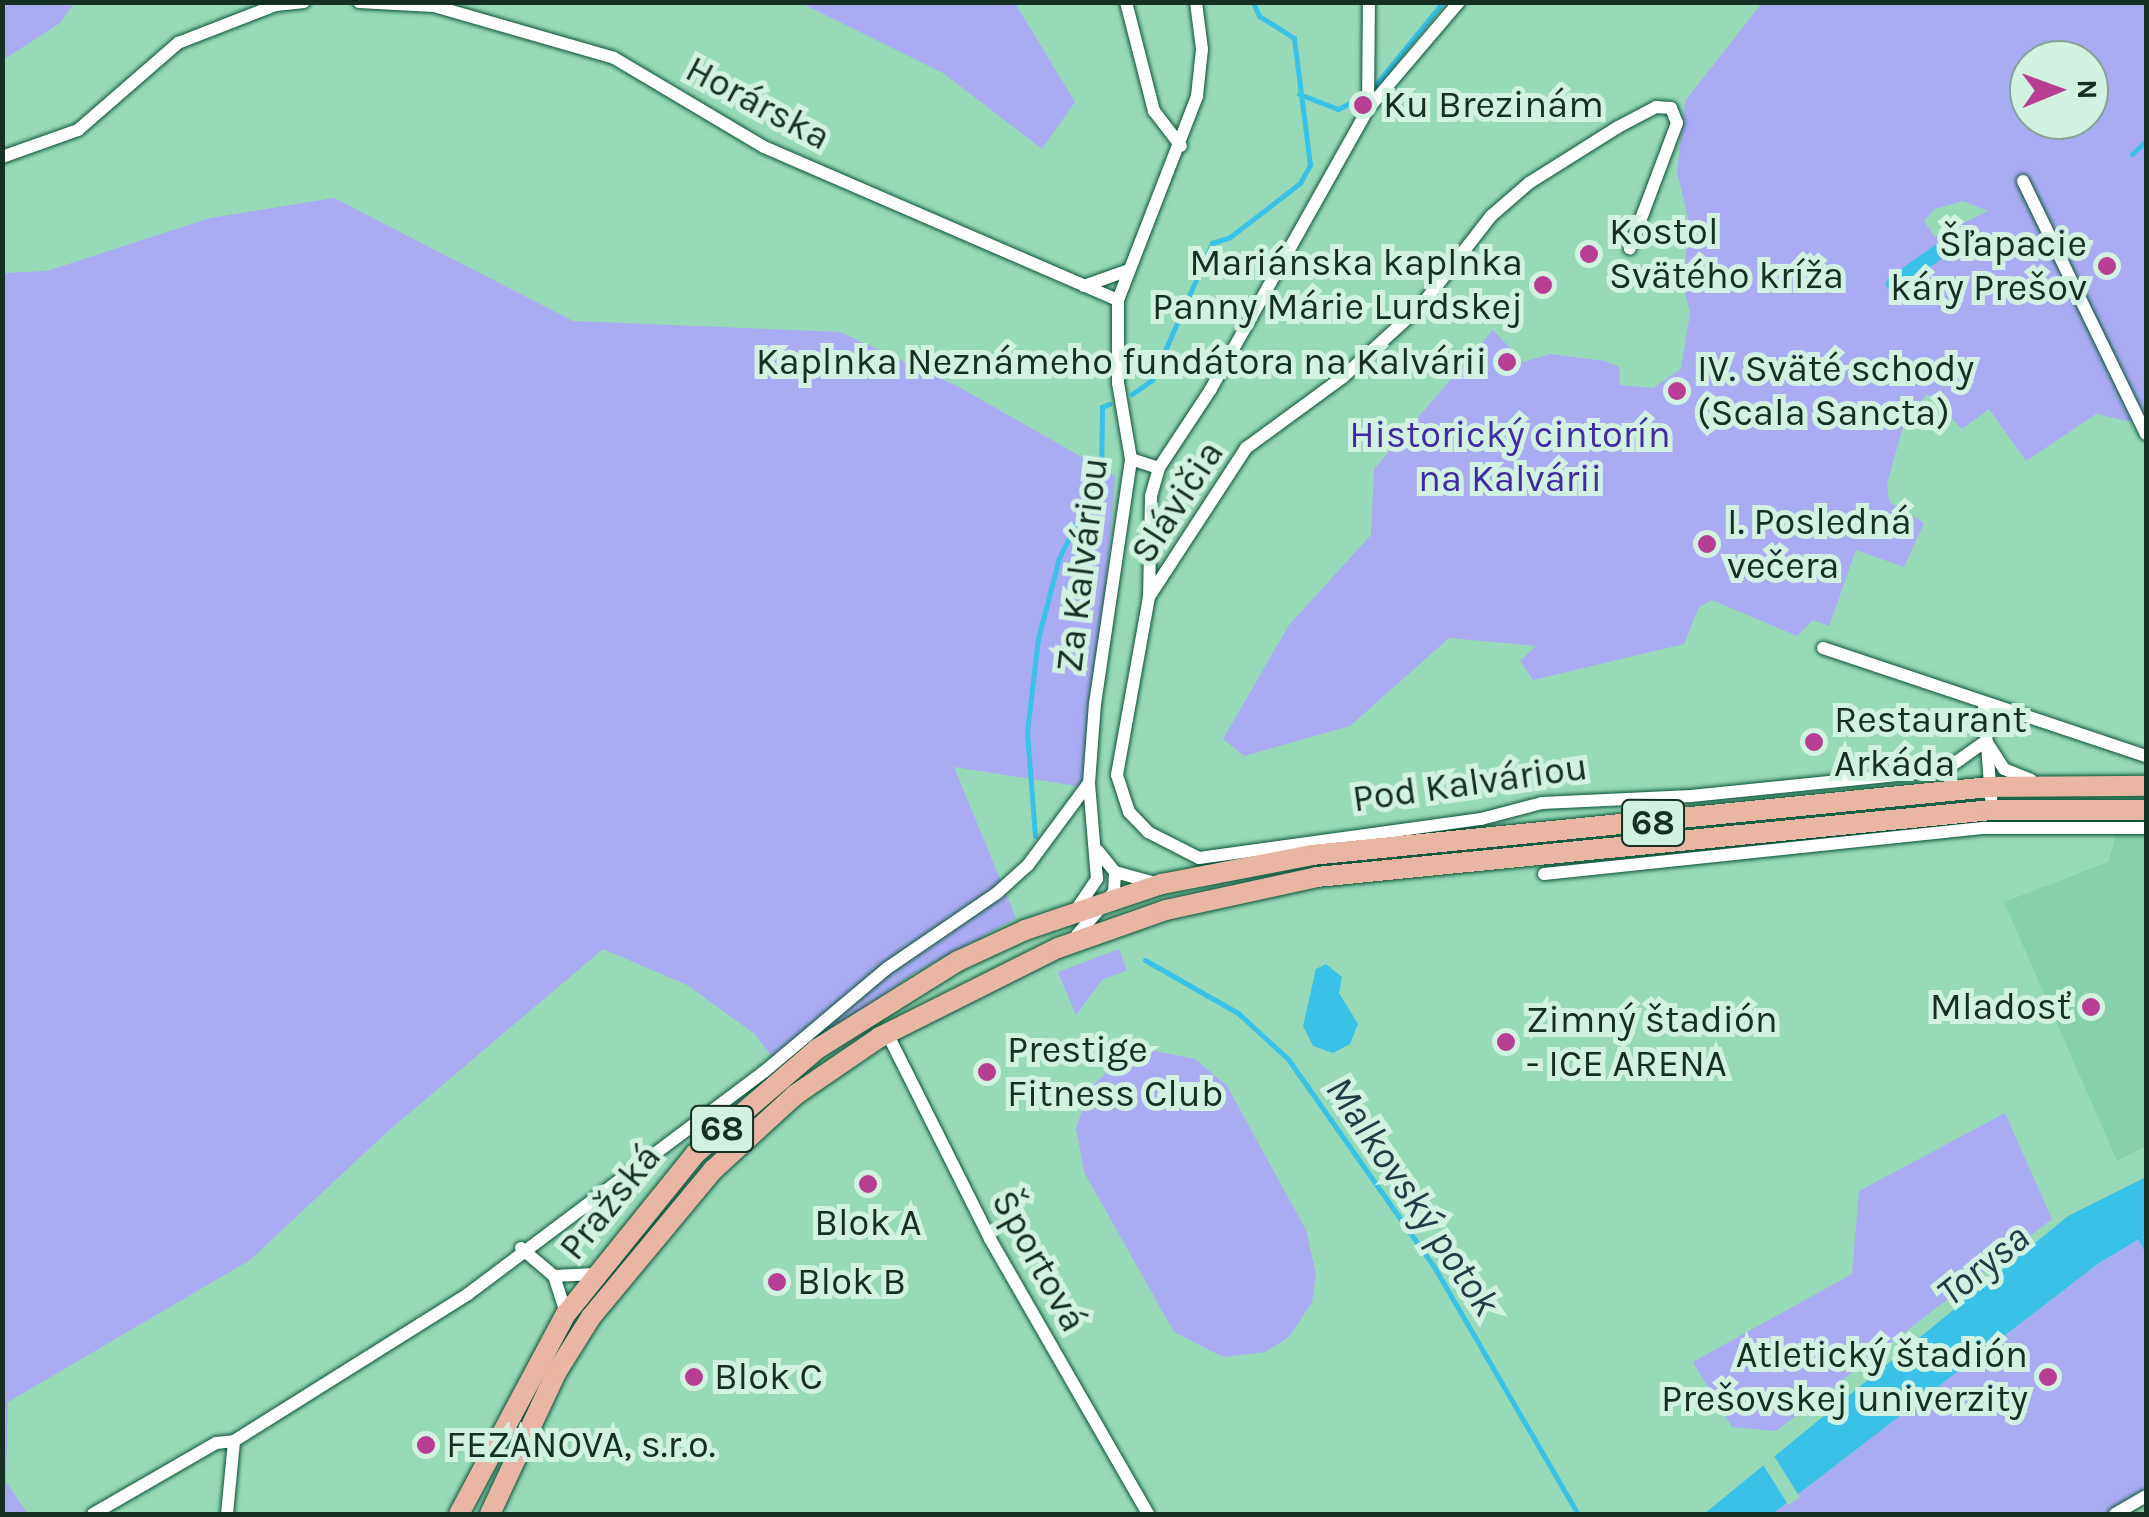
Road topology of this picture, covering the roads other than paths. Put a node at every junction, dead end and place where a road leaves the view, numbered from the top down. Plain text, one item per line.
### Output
1 (304, 2) edge
2 (359, 2) edge
3 (1126, 2) edge
4 (1196, 2) edge
5 (1369, 2) edge
6 (1458, 2) edge
7 (1367, 96) junction
8 (1181, 146) junction
9 (2, 157) edge
10 (2022, 181) dead end
11 (1630, 248) dead end
12 (1126, 272) dead end
13 (1084, 286) junction
14 (1118, 300) junction
15 (2146, 434) edge
16 (1131, 459) junction
17 (1159, 468) junction
18 (1149, 598) junction
19 (1824, 648) dead end
20 (1984, 706) junction
21 (1986, 741) junction
22 (2146, 756) edge
23 (1117, 775) junction
24 (1089, 782) junction
25 (2048, 783) junction
26 (2146, 786) edge
27 (1990, 787) junction
28 (1992, 810) junction
29 (2146, 810) edge
30 (1064, 816) junction
31 (2146, 828) edge
32 (1096, 836) junction
33 (1098, 851) junction
34 (1115, 872) junction
35 (1544, 874) dead end
36 (1096, 879) junction
37 (1162, 884) junction
38 (1108, 899) junction
39 (1075, 910) junction
40 (1146, 917) junction
41 (1058, 948) junction
42 (887, 1033) junction
43 (521, 1248) junction
44 (594, 1274) junction
45 (554, 1276) junction
46 (566, 1314) junction
47 (234, 1441) junction
48 (2146, 1496) edge
49 (93, 1514) edge
50 (227, 1514) edge
51 (459, 1514) edge
52 (490, 1514) edge
53 (1148, 1514) edge
54 (2116, 1514) edge

1 - 9 street
2 - 13 street, Horárska
3 - 8 street
4 - 8 street, Za Kalváriou
5 - 7 street
6 - 7 street
7 - 17 street
8 - 14 street, Za Kalváriou
10 - 15 street
11 - 18 street, Slávičia
12 - 13 street
13 - 14 street, Horárska
14 - 16 street, Za Kalváriou
16 - 17 street
16 - 24 street, Za Kalváriou
17 - 18 street
18 - 23 street, Slávičia
19 - 20 street
20 - 21 street
20 - 22 street
21 - 23 street, Pod Kalváriou
21 - 25 street
21 - 27 street
23 - 24 street
24 - 30 street
24 - 32 street, Za Kalváriou
25 - 26 main road, Pod Kalváriou / 68
25 - 27 main road, Pod Kalváriou / 68
27 - 28 street
27 - 37 main road, Pod Kalváriou / 68
28 - 29 main road, Pod Kalváriou / 68
28 - 40 main road, Pod Kalváriou / 68
30 - 32 street
30 - 43 street
31 - 35 street
32 - 33 street, Za Kalváriou
33 - 34 street
33 - 36 street, Za Kalváriou
34 - 37 street
34 - 38 street
36 - 38 street
36 - 39 street
37 - 38 main road, Pod Kalváriou / 68
38 - 39 main road, Pražská / 68
38 - 40 street
38 - 41 street
39 - 44 main road, Pražská / 68
40 - 41 main road, Pražská / 68
41 - 42 main road, Pražská / 68
42 - 52 main road, Pražská / 68
42 - 53 street, Športová
43 - 45 street
43 - 47 street
44 - 45 street
44 - 46 main road, Pražská / 68
45 - 46 street
46 - 51 main road, Pražská / 68
47 - 49 street
47 - 50 street
48 - 54 street

